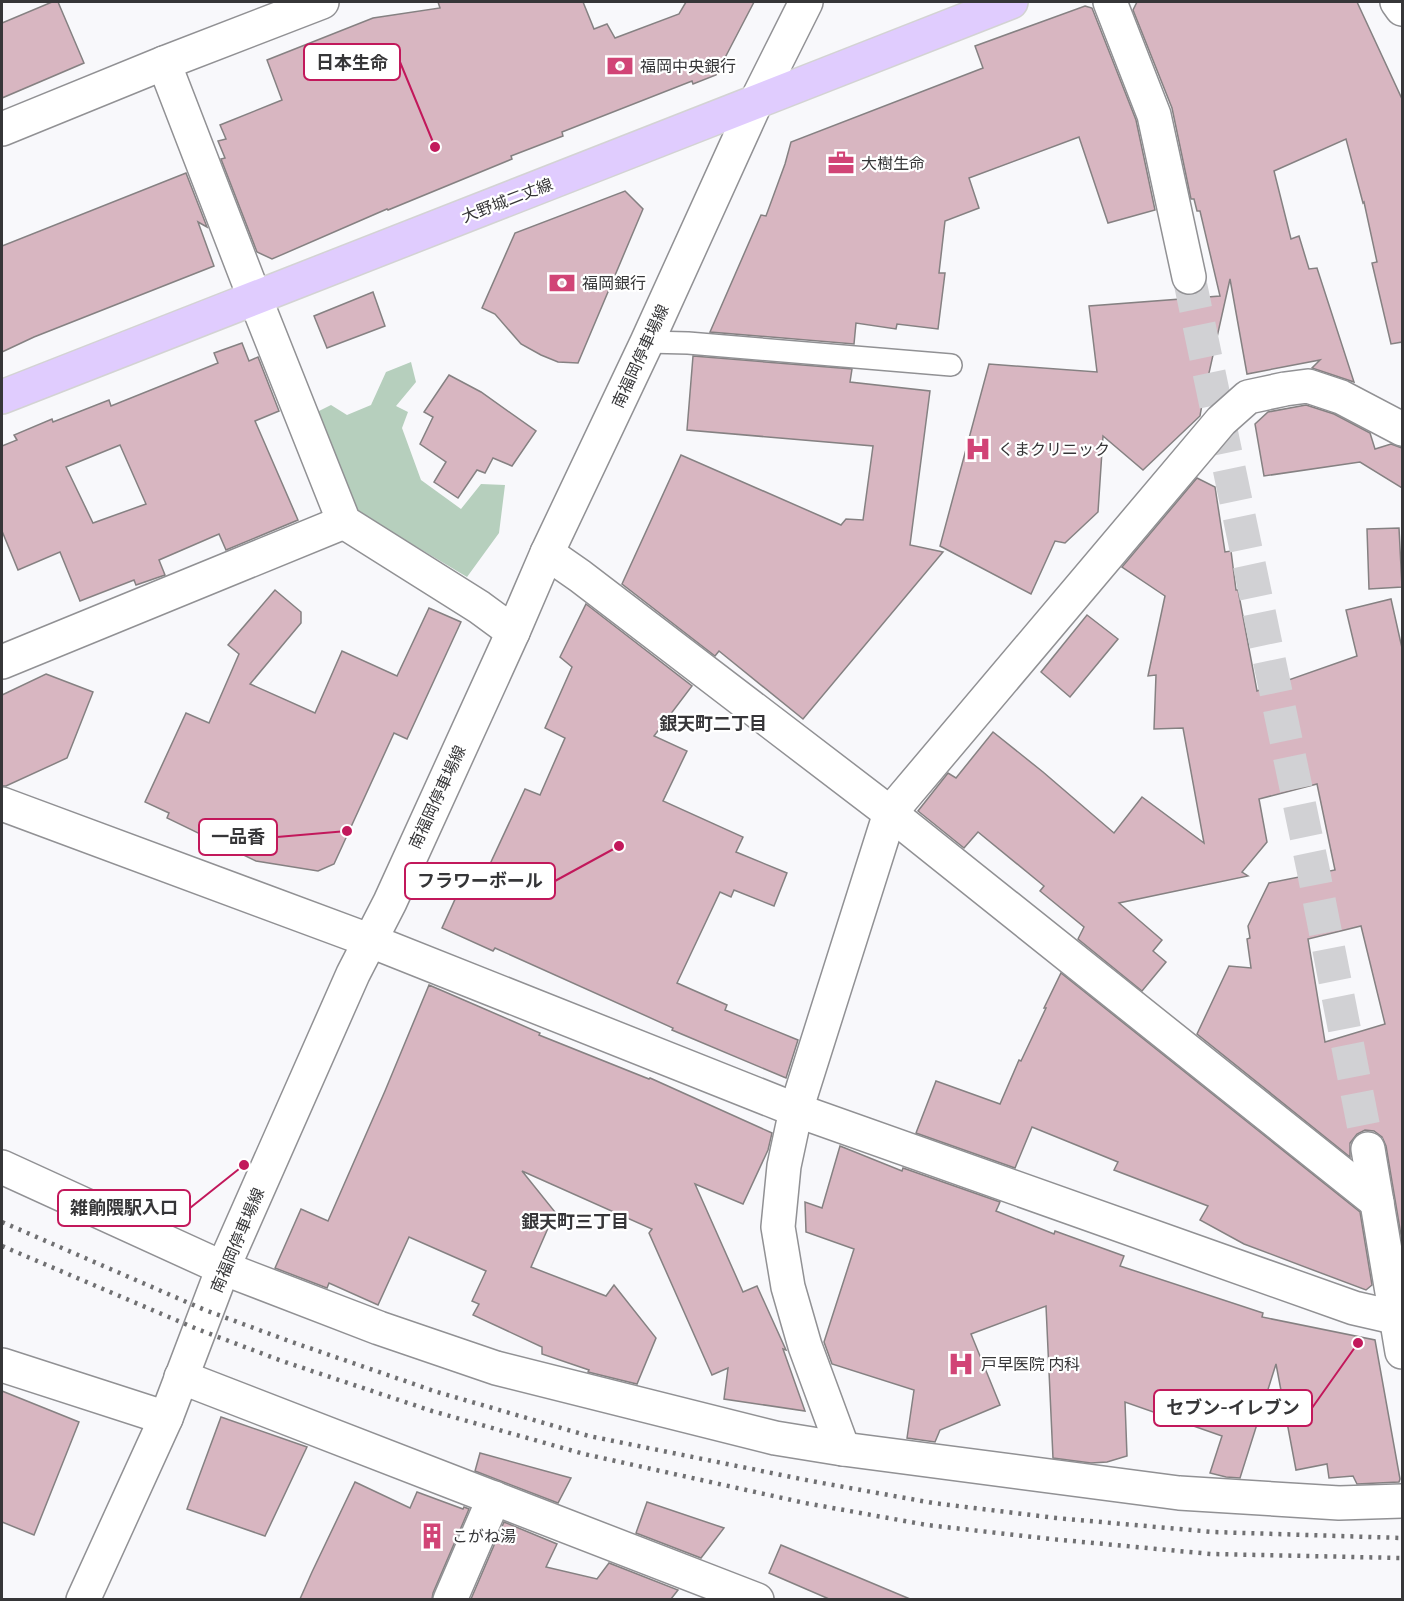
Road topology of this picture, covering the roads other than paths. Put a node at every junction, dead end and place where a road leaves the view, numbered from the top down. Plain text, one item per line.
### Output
1 (322, 2) edge
2 (806, 2) edge
3 (1011, 2) edge
4 (1110, 2) edge
5 (1397, 2) edge
6 (1402, 9) edge
7 (164, 63) junction
8 (756, 102) junction
9 (2, 129) edge
10 (1190, 277) tunnel mouth
11 (255, 298) junction
12 (647, 342) junction
13 (951, 364) dead end
14 (2, 397) edge
15 (1402, 429) edge
16 (344, 522) junction
17 (548, 553) junction
18 (513, 632) junction
19 (2, 662) edge
20 (2, 804) edge
21 (890, 813) junction
22 (371, 941) junction
23 (796, 1110) junction
24 (1368, 1149) tunnel mouth
25 (2, 1167) edge
26 (1377, 1202) junction
27 (224, 1268) junction
28 (1400, 1314) edge
29 (1402, 1352) edge
30 (2, 1365) edge
31 (181, 1377) junction
32 (166, 1418) junction
33 (843, 1449) junction
34 (494, 1498) junction
35 (1402, 1501) edge
36 (83, 1599) edge
37 (450, 1599) edge
38 (757, 1599) edge

1 - 7 street
2 - 8 street, 南福岡停車場線
3 - 8 main road, 大野城二丈線
4 - 10 street
5 - 6 street
7 - 9 street
7 - 11 street
8 - 11 main road, 大野城二丈線
8 - 12 street, 南福岡停車場線
11 - 14 main road, 大野城二丈線
11 - 16 street
12 - 13 lane
12 - 17 street, 南福岡停車場線
15 - 21 street
16 - 18 street
16 - 19 street
17 - 18 street, 南福岡停車場線
17 - 21 street
18 - 22 street, 南福岡停車場線
20 - 22 street
21 - 23 street
21 - 26 street
22 - 23 street
22 - 27 street, 南福岡停車場線
23 - 28 street
23 - 33 street
24 - 26 street
25 - 27 street
26 - 28 street
27 - 31 street, 南福岡停車場線
27 - 33 street
28 - 29 street
30 - 32 street
31 - 32 street, 南福岡停車場線
31 - 34 street
32 - 36 street, 南福岡停車場線
33 - 35 street
34 - 37 street
34 - 38 street

